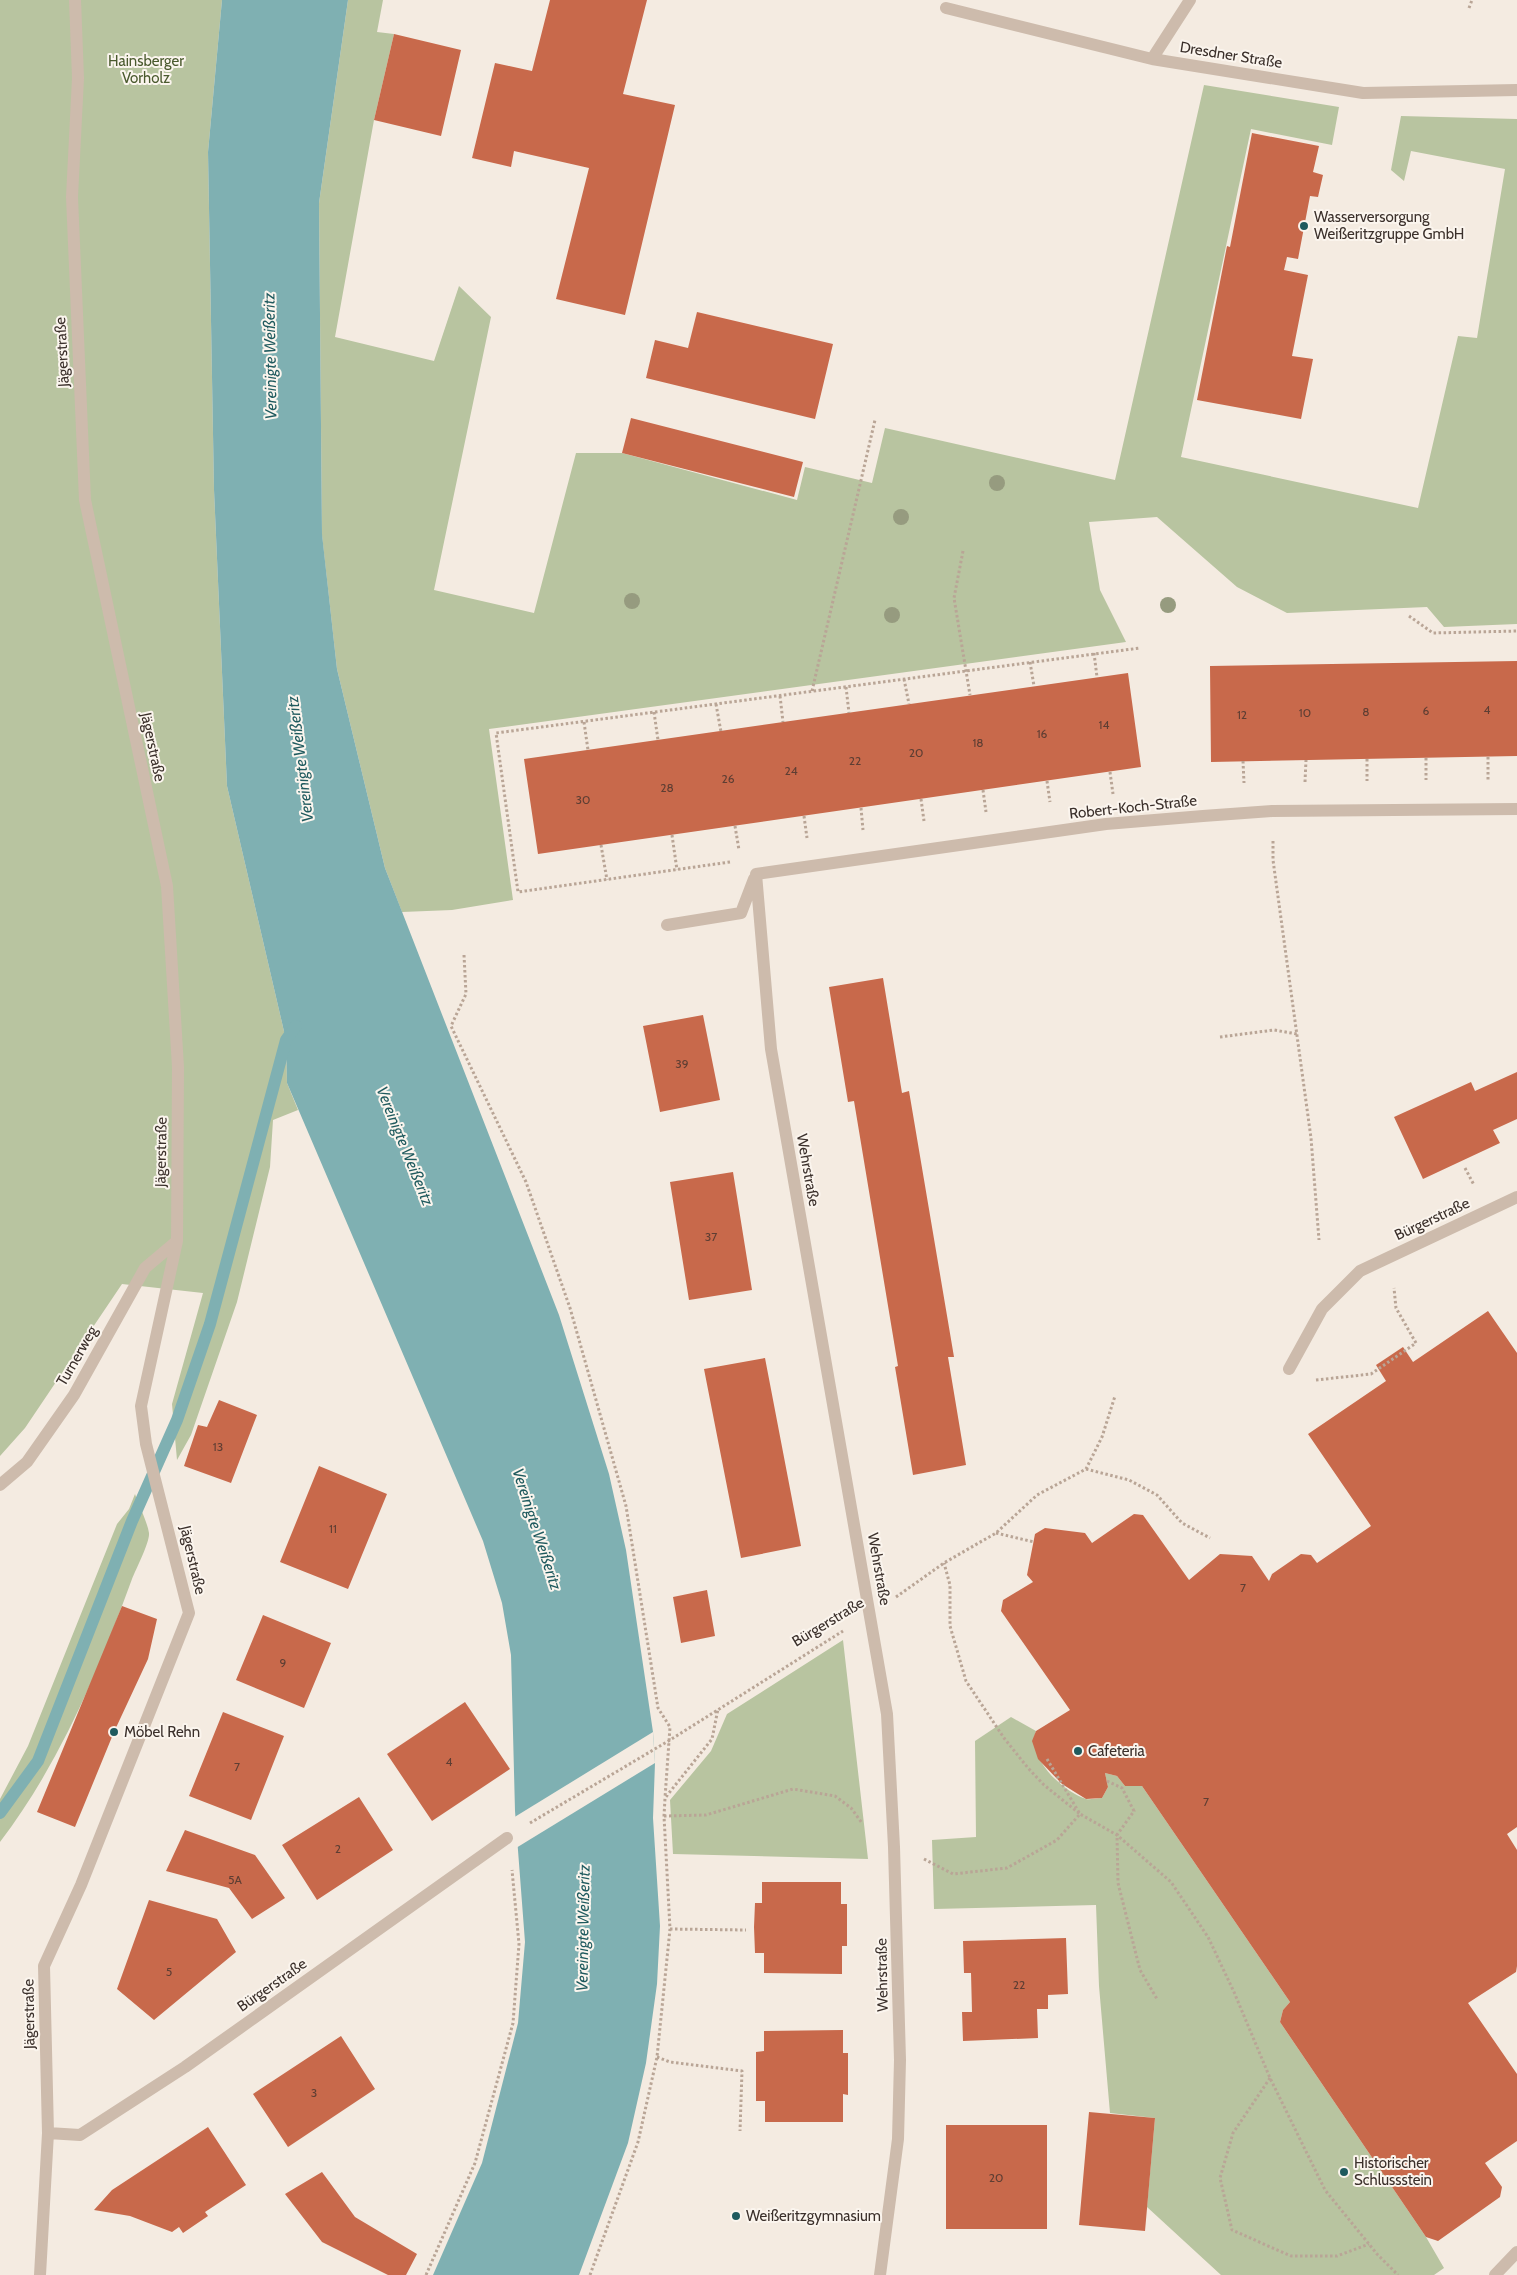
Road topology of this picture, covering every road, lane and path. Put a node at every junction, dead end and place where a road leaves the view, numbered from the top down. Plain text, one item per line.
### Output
1 (75, 0) edge
2 (1190, 0) edge
3 (1472, 0) edge
4 (946, 8) dead end
5 (1469, 8) dead end
6 (1152, 59) junction
7 (1517, 90) edge
8 (875, 420) dead end
9 (963, 551) dead end
10 (1409, 616) dead end
11 (1517, 631) edge
12 (1140, 648) dead end
13 (1094, 653) junction
14 (1030, 662) junction
15 (967, 670) junction
16 (1097, 677) dead end
17 (904, 679) junction
18 (1034, 686) dead end
19 (846, 687) junction
20 (812, 691) junction
21 (970, 695) dead end
22 (780, 696) junction
23 (716, 704) junction
24 (909, 704) dead end
25 (654, 712) junction
26 (849, 712) dead end
27 (584, 722) junction
28 (783, 722) dead end
29 (721, 732) dead end
30 (658, 740) dead end
31 (588, 750) dead end
32 (1488, 757) dead end
33 (1426, 758) dead end
34 (1367, 759) dead end
35 (1306, 760) dead end
36 (1243, 761) dead end
37 (1110, 772) dead end
38 (1047, 781) dead end
39 (1426, 783) dead end
40 (1367, 784) dead end
41 (1305, 785) dead end
42 (1244, 786) dead end
43 (982, 790) dead end
44 (1488, 790) dead end
45 (1113, 797) dead end
46 (921, 799) dead end
47 (1050, 806) dead end
48 (861, 808) dead end
49 (1517, 809) edge
50 (1272, 811) junction
51 (804, 816) dead end
52 (986, 816) dead end
53 (925, 825) dead end
54 (735, 826) dead end
55 (864, 834) dead end
56 (672, 835) dead end
57 (808, 842) dead end
58 (601, 845) dead end
59 (739, 852) dead end
60 (731, 862) dead end
61 (676, 870) junction
62 (756, 874) junction
63 (607, 880) junction
64 (667, 925) dead end
65 (464, 955) dead end
66 (1298, 1034) junction
67 (1220, 1037) dead end
68 (1465, 1168) dead end
69 (1474, 1185) dead end
70 (1517, 1197) edge
71 (177, 1240) junction
72 (1319, 1240) dead end
73 (1393, 1282) dead end
74 (1289, 1369) dead end
75 (1310, 1376) dead end
76 (1115, 1396) dead end
77 (1086, 1469) junction
78 (0, 1486) edge
79 (996, 1533) junction
80 (1210, 1538) dead end
81 (1034, 1542) dead end
82 (944, 1563) junction
83 (871, 1616) junction
84 (718, 1709) junction
85 (670, 1740) junction
86 (1047, 1760) dead end
87 (1107, 1781) dead end
88 (665, 1798) junction
89 (1080, 1814) junction
90 (664, 1816) junction
91 (529, 1824) dead end
92 (1117, 1835) junction
93 (507, 1838) joint
94 (894, 1847) junction
95 (670, 1929) junction
96 (746, 1930) dead end
97 (1158, 1999) dead end
98 (657, 2057) junction
99 (1270, 2078) junction
100 (740, 2131) dead end
101 (48, 2133) junction
102 (1369, 2244) junction
103 (1517, 2252) edge
104 (40, 2275) edge
105 (426, 2275) edge
106 (590, 2275) edge
107 (880, 2275) edge
108 (1398, 2275) edge
109 (1495, 2275) edge

1 - 71 street, Jägerstraße
2 - 6 street
3 - 5 path
4 - 6 street, Dresdner Straße
6 - 7 street, Dresdner Straße
8 - 20 path
9 - 15 path
10 - 11 path
12 - 13 path
13 - 14 path
13 - 16 path
14 - 15 path
14 - 18 path
15 - 17 path
15 - 21 path
17 - 19 path
17 - 24 path
19 - 20 path
19 - 26 path
20 - 22 path
22 - 23 path
22 - 28 path
23 - 25 path
23 - 29 path
25 - 27 path
25 - 30 path
27 - 31 path
27 - 63 path
32 - 44 path
33 - 39 path
34 - 40 path
35 - 41 path
36 - 42 path
37 - 45 path
38 - 47 path
43 - 52 path
46 - 53 path
48 - 55 path
49 - 50 street, Robert-Koch-Straße
50 - 62 street, Robert-Koch-Straße
50 - 66 path
51 - 57 path
54 - 59 path
56 - 61 path
58 - 63 path
60 - 61 path
61 - 63 path
62 - 64 street
62 - 83 street, Wehrstraße
65 - 85 path
66 - 67 path
66 - 72 path
68 - 69 path
70 - 74 street, Bürgerstraße
71 - 78 street, Turnerweg
71 - 101 street, Jägerstraße
73 - 75 path
76 - 77 path
77 - 79 path, Bürgerstraße
77 - 80 path
79 - 81 path
79 - 82 path, Bürgerstraße
82 - 83 path, Bürgerstraße
82 - 89 path
83 - 84 path, Bürgerstraße
83 - 94 street, Wehrstraße
84 - 85 path, Bürgerstraße
84 - 88 path
85 - 88 path
85 - 91 path, Bürgerstraße
86 - 89 path
87 - 92 path
88 - 90 path
89 - 92 path
89 - 94 path
90 - 94 path
90 - 95 path
92 - 97 path
92 - 99 path
93 - 101 street, Bürgerstraße
93 - 105 path
94 - 107 street, Wehrstraße
95 - 96 path
95 - 98 path
98 - 100 path
98 - 106 path
99 - 102 path
99 - 102 path
101 - 104 street, Jägerstraße
102 - 108 path
103 - 109 street

